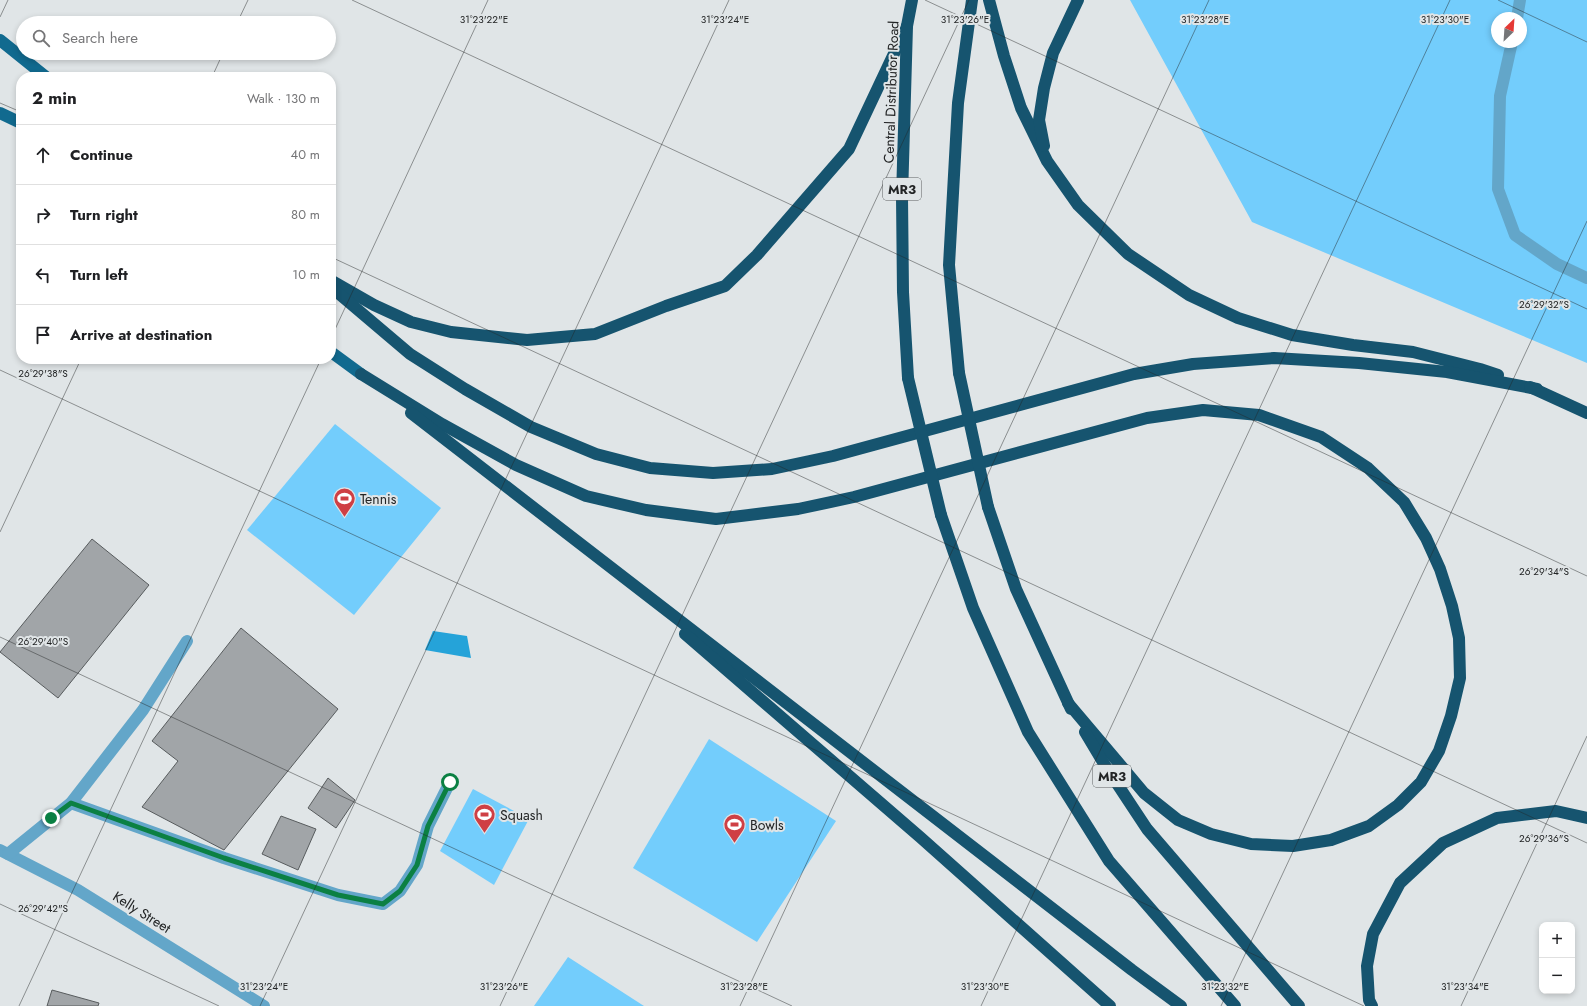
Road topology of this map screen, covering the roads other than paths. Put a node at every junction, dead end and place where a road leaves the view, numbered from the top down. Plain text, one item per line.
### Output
1 (912, 0) edge
2 (972, 0) edge
3 (989, 0) edge
4 (1078, 0) edge
5 (1520, 0) edge
6 (1518, 12) edge
7 (907, 26) junction
8 (0, 40) edge
9 (1511, 48) edge
10 (16, 53) edge
11 (25, 60) edge
12 (40, 72) edge
13 (0, 113) edge
14 (16, 121) edge
15 (1047, 161) junction
16 (1587, 278) edge
17 (336, 283) edge
18 (336, 291) edge
19 (336, 356) edge
20 (361, 374) junction
21 (1537, 389) junction
22 (1587, 413) edge
23 (578, 542) junction
24 (187, 641) dead end
25 (1068, 703) junction
26 (450, 782) dead end
27 (71, 803) junction
28 (1587, 818) edge
29 (4, 852) edge
30 (264, 1006) edge
31 (1110, 1006) edge
32 (1181, 1006) edge
33 (1235, 1006) edge
34 (1299, 1006) edge
35 (1372, 1006) edge

1 - 7 highway, Central Distributor Road / MR3
2 - 25 highway, MR3, bridge
3 - 15 highway
4 - 15 highway
5 - 6 street
7 - 17 highway
7 - 33 highway, Central Distributor Road / MR3, bridge
8 - 10 main road
9 - 16 street
11 - 12 main road
13 - 14 main road
15 - 21 highway
18 - 21 highway
19 - 20 main road
20 - 23 highway
20 - 25 highway
21 - 22 highway
23 - 31 highway
23 - 32 highway
24 - 27 street
25 - 34 highway, MR3
26 - 27 street
27 - 29 street
28 - 35 highway
29 - 30 street, Kelly Street

